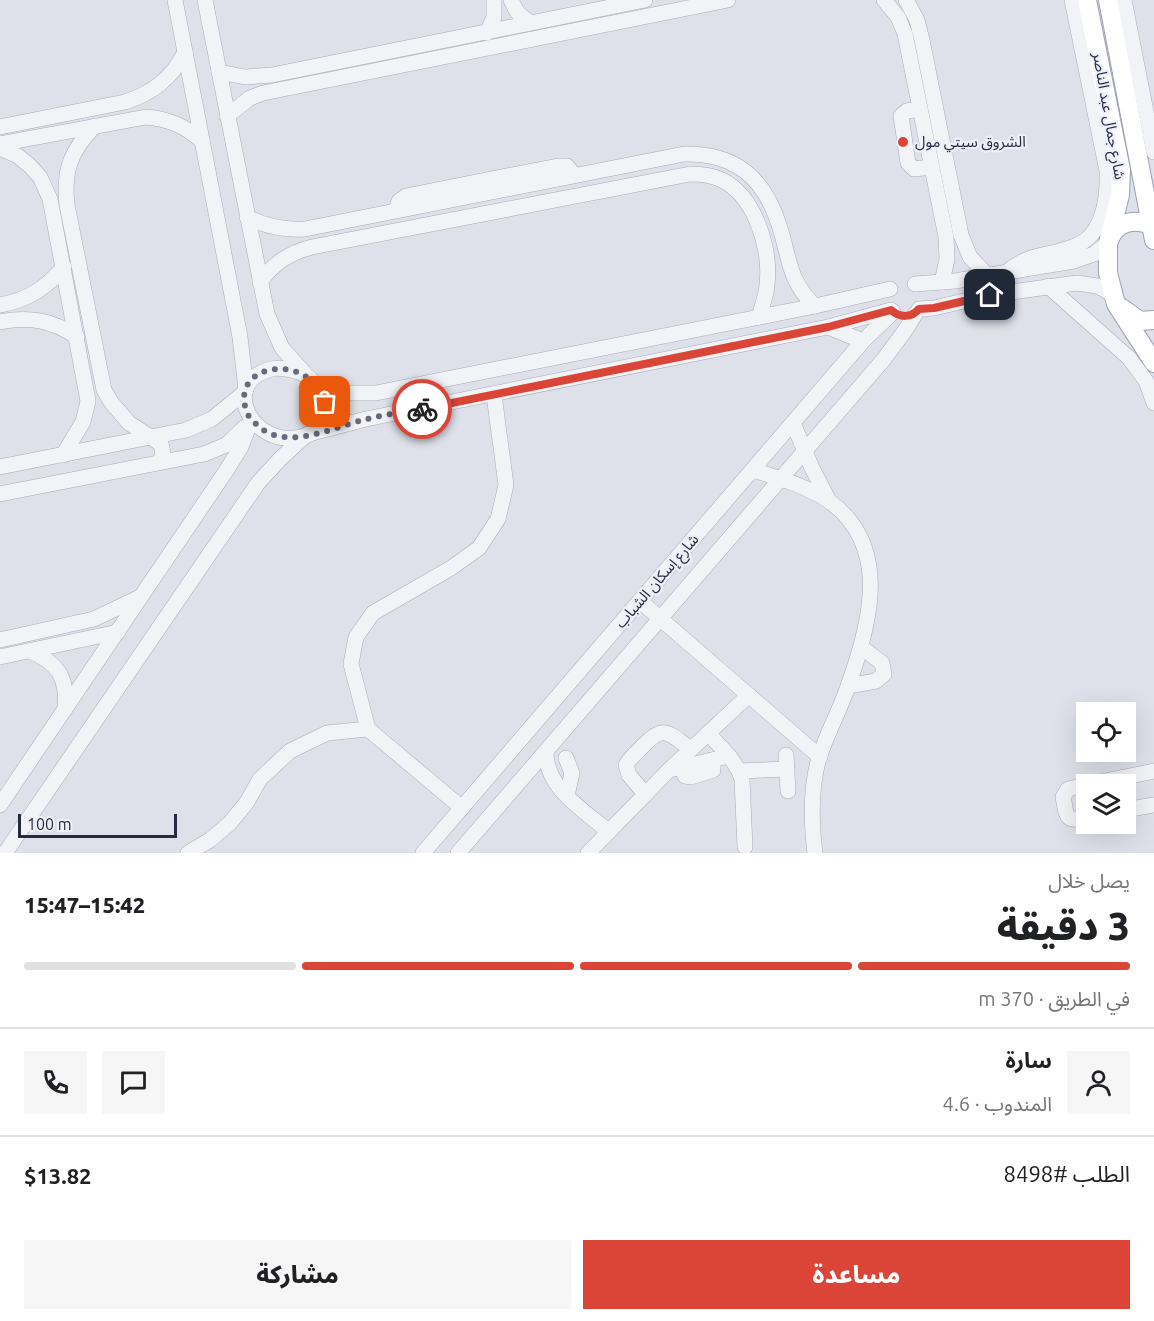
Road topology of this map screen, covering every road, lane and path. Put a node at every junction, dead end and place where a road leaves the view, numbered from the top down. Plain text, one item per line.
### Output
1 (205, 0) edge
2 (494, 0) edge
3 (511, 0) edge
4 (645, 0) edge
5 (728, 0) edge
6 (884, 0) edge
7 (906, 0) edge
8 (1064, 0) edge
9 (1072, 0) edge
10 (1087, 0) edge
11 (1108, 0) edge
12 (1124, 0) edge
13 (173, 4) edge
14 (530, 23) junction
15 (487, 33) junction
16 (185, 52) junction
17 (219, 72) junction
18 (125, 102) junction
19 (920, 109) junction
20 (227, 116) junction
21 (128, 119) junction
22 (95, 126) junction
23 (0, 127) edge
24 (1098, 130) junction
25 (202, 141) junction
26 (0, 146) edge
27 (1154, 152) edge
28 (932, 167) junction
29 (1143, 180) junction
30 (1122, 183) junction
31 (66, 196) junction
32 (50, 199) junction
33 (248, 217) junction
34 (1152, 233) edge
35 (1108, 243) junction
36 (1062, 263) junction
37 (64, 267) junction
38 (1008, 271) junction
39 (987, 275) junction
40 (260, 282) junction
41 (942, 282) junction
42 (915, 284) junction
43 (1066, 284) junction
44 (1048, 286) junction
45 (890, 289) junction
46 (4, 304) edge
47 (1116, 304) junction
48 (815, 306) junction
49 (892, 311) junction
50 (917, 311) junction
51 (759, 317) junction
52 (1154, 320) edge
53 (5, 321) edge
54 (828, 327) junction
55 (77, 337) junction
56 (863, 341) junction
57 (1154, 363) edge
58 (93, 378) junction
59 (312, 381) junction
60 (246, 391) junction
61 (494, 395) junction
62 (1154, 404) edge
63 (251, 419) junction
64 (793, 423) junction
65 (306, 435) junction
66 (154, 437) junction
67 (805, 451) junction
68 (63, 455) junction
69 (160, 462) junction
70 (0, 467) edge
71 (753, 470) junction
72 (781, 479) junction
73 (0, 494) edge
74 (829, 501) junction
75 (141, 597) junction
76 (640, 601) junction
77 (661, 619) junction
78 (58, 628) junction
79 (118, 632) junction
80 (0, 640) edge
81 (61, 644) junction
82 (861, 647) junction
83 (30, 651) junction
84 (0, 657) edge
85 (848, 686) junction
86 (748, 695) junction
87 (65, 709) junction
88 (368, 729) junction
89 (708, 733) junction
90 (691, 749) junction
91 (546, 752) junction
92 (729, 756) junction
93 (820, 757) junction
94 (566, 758) dead end
95 (675, 769) junction
96 (739, 771) junction
97 (1154, 771) edge
98 (1136, 775) edge
99 (1076, 787) edge
100 (788, 791) dead end
101 (645, 794) junction
102 (567, 796) junction
103 (1154, 804) edge
104 (0, 805) edge
105 (462, 807) junction
106 (1136, 808) edge
107 (1076, 820) edge
108 (609, 831) junction
109 (745, 847) dead end
110 (5, 853) edge
111 (188, 853) edge
112 (423, 853) edge
113 (458, 853) edge
114 (588, 853) edge
115 (815, 853) edge

1 - 17 street
2 - 15 street
3 - 14 street
4 - 14 street
5 - 20 street
6 - 19 street
7 - 39 street
8 - 24 street
9 - 24 street
10 - 30 main road, شارع جمال عبد الناصر
11 - 29 main road, شارع جمال عبد الناصر
12 - 27 street
13 - 16 street
14 - 15 street
15 - 17 street
16 - 18 street
16 - 25 street
17 - 20 street
18 - 21 street
18 - 23 street
19 - 28 street
19 - 28 street
20 - 33 street
21 - 22 street
21 - 25 street
22 - 26 street
22 - 31 street
24 - 38 street
25 - 60 street
26 - 32 street
28 - 41 street
29 - 30 main road
29 - 34 main road, شارع جمال عبد الناصر
30 - 35 main road, شارع جمال عبد الناصر
31 - 32 street
31 - 58 street
32 - 37 street
33 - 40 street
33 - 48 street
34 - 35 main road
35 - 36 street
35 - 47 main road, شارع جمال عبد الناصر
36 - 38 street
36 - 43 street
37 - 46 street
37 - 55 street
38 - 39 street
39 - 41 street
40 - 51 street
40 - 59 street
41 - 42 street
42 - 45 street
42 - 50 street
43 - 44 street
43 - 47 street
44 - 50 street
44 - 62 street
45 - 48 street
45 - 49 street
46 - 53 street
47 - 52 main road
47 - 57 main road, شارع جمال عبد الناصر
48 - 51 street
49 - 50 street
49 - 54 street
49 - 56 street, شارع إسكان الشباب
50 - 67 street, شارع إسكان الشباب
51 - 59 street
53 - 55 street
54 - 56 street
54 - 61 street
55 - 58 street
56 - 64 street, شارع إسكان الشباب
58 - 66 street
58 - 68 street
59 - 60 street
59 - 65 street
60 - 63 street
60 - 66 street
61 - 65 street
61 - 88 street
63 - 65 street
63 - 69 street
63 - 75 street
64 - 67 street
64 - 71 street, شارع إسكان الشباب
65 - 110 street
66 - 68 street
66 - 69 street
67 - 72 street, شارع إسكان الشباب
67 - 74 street
68 - 70 street
69 - 73 street
71 - 72 street
71 - 76 street, شارع إسكان الشباب
72 - 74 street
72 - 77 street, شارع إسكان الشباب
74 - 82 street
75 - 78 street
75 - 79 street
76 - 77 street
76 - 105 street, شارع إسكان الشباب
77 - 86 street
77 - 91 street, شارع إسكان الشباب
78 - 80 street
78 - 81 street
79 - 81 street
79 - 87 street
81 - 83 street
82 - 85 street
82 - 85 street
83 - 84 street
83 - 87 street
85 - 93 street
86 - 89 street
86 - 93 street
87 - 104 street
88 - 105 street
88 - 111 street
89 - 90 street
89 - 92 street
90 - 95 street
90 - 101 street
91 - 102 street
91 - 113 street, شارع إسكان الشباب
92 - 95 street
92 - 96 street
93 - 115 street
94 - 102 street
95 - 101 street
96 - 100 street
96 - 109 street
97 - 98 street
99 - 107 street
101 - 108 street
102 - 108 street
103 - 106 street
105 - 112 street, شارع إسكان الشباب
108 - 114 street

